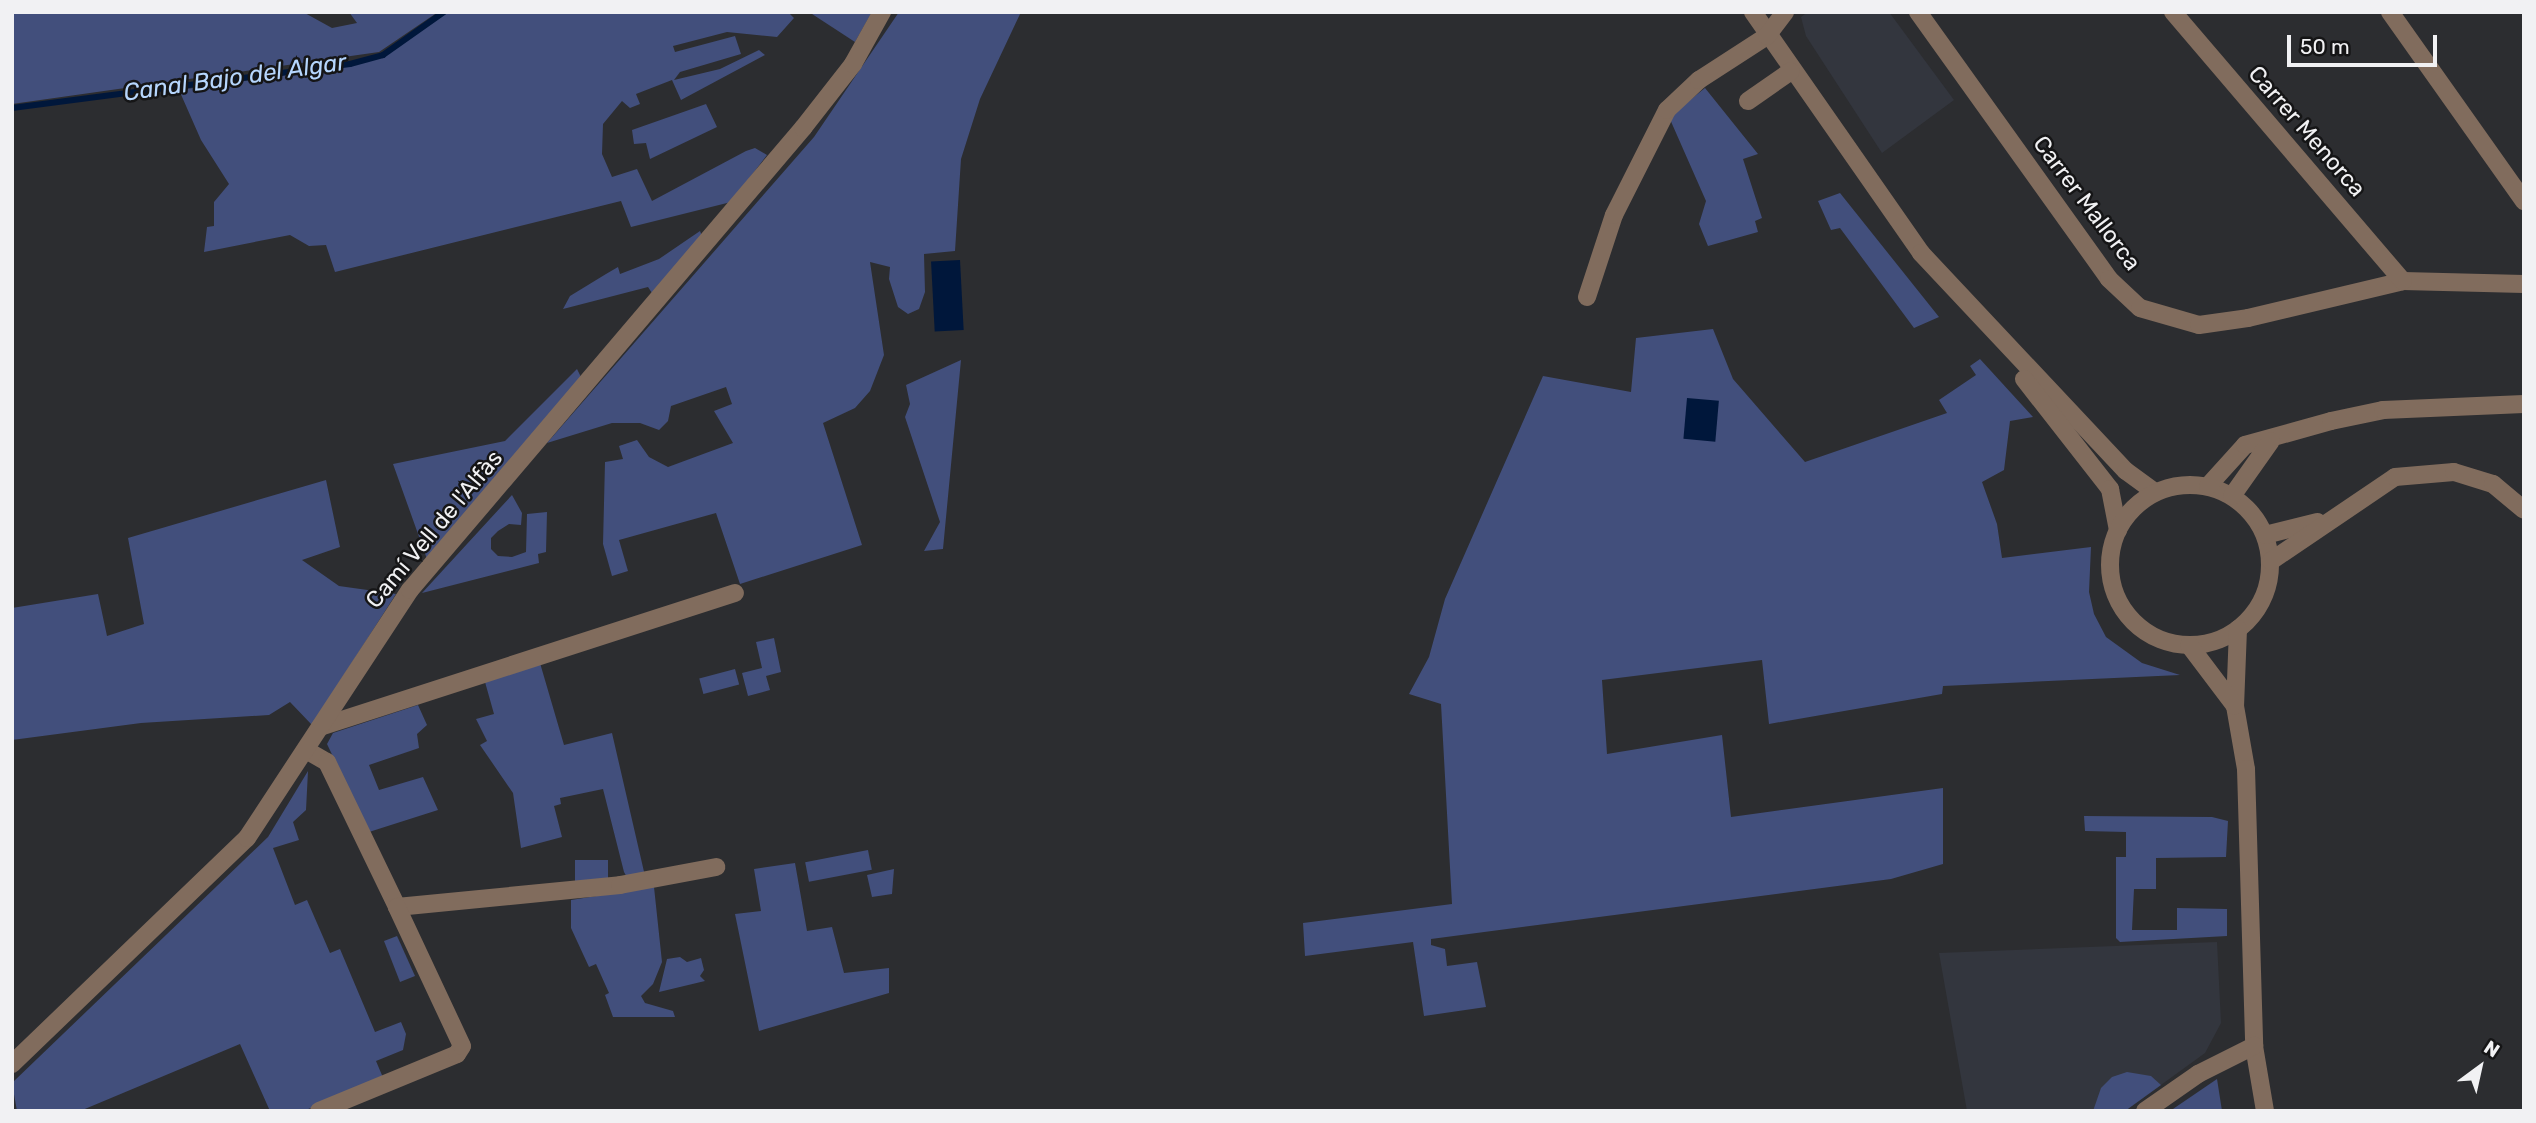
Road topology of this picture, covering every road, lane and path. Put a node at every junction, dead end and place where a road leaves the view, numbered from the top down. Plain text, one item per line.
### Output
1 (882, 12) edge
2 (1754, 12) edge
3 (1786, 12) edge
4 (1918, 12) edge
5 (2173, 12) edge
6 (2390, 12) edge
7 (1767, 36) junction
8 (1791, 71) junction
9 (1748, 100) dead end
10 (2524, 201) edge
11 (2403, 281) junction
12 (2524, 284) edge
13 (1587, 297) dead end
14 (1961, 299) junction
15 (2524, 404) edge
16 (2271, 440) junction
17 (2208, 486) junction
18 (2155, 492) junction
19 (2232, 496) junction
20 (2524, 510) edge
21 (2327, 519) junction
22 (2118, 530) junction
23 (2265, 536) junction
24 (2271, 561) junction
25 (734, 593) dead end
26 (2238, 629) junction
27 (2189, 645) junction
28 (2235, 706) junction
29 (320, 727) junction
30 (306, 750) junction
31 (716, 867) dead end
32 (397, 907) junction
33 (2254, 1046) junction
34 (12, 1064) edge
35 (319, 1111) edge
36 (2145, 1111) edge
37 (2265, 1111) edge

1 - 29 street, Camí Vell de l'Alfàs
2 - 7 street
3 - 7 street
4 - 11 street, Carrer Mallorca
5 - 11 street, Carrer Menorca
6 - 10 street
7 - 8 street
7 - 13 street
8 - 9 street
8 - 14 street
11 - 12 street, Carrer Mallorca
14 - 18 street
14 - 22 street
15 - 16 street
16 - 17 street
16 - 19 street
17 - 18 street
17 - 19 street
18 - 22 street
19 - 23 street
20 - 21 street
21 - 23 street
21 - 24 street
22 - 27 street
23 - 24 street
24 - 26 street
25 - 29 street
26 - 27 street
26 - 28 street
27 - 28 street
28 - 33 street
29 - 30 street, Camí Vell de l'Alfàs
30 - 32 street
30 - 34 street, Camí Vell de l'Alfàs
31 - 32 street
32 - 35 street
33 - 36 street
33 - 37 street

